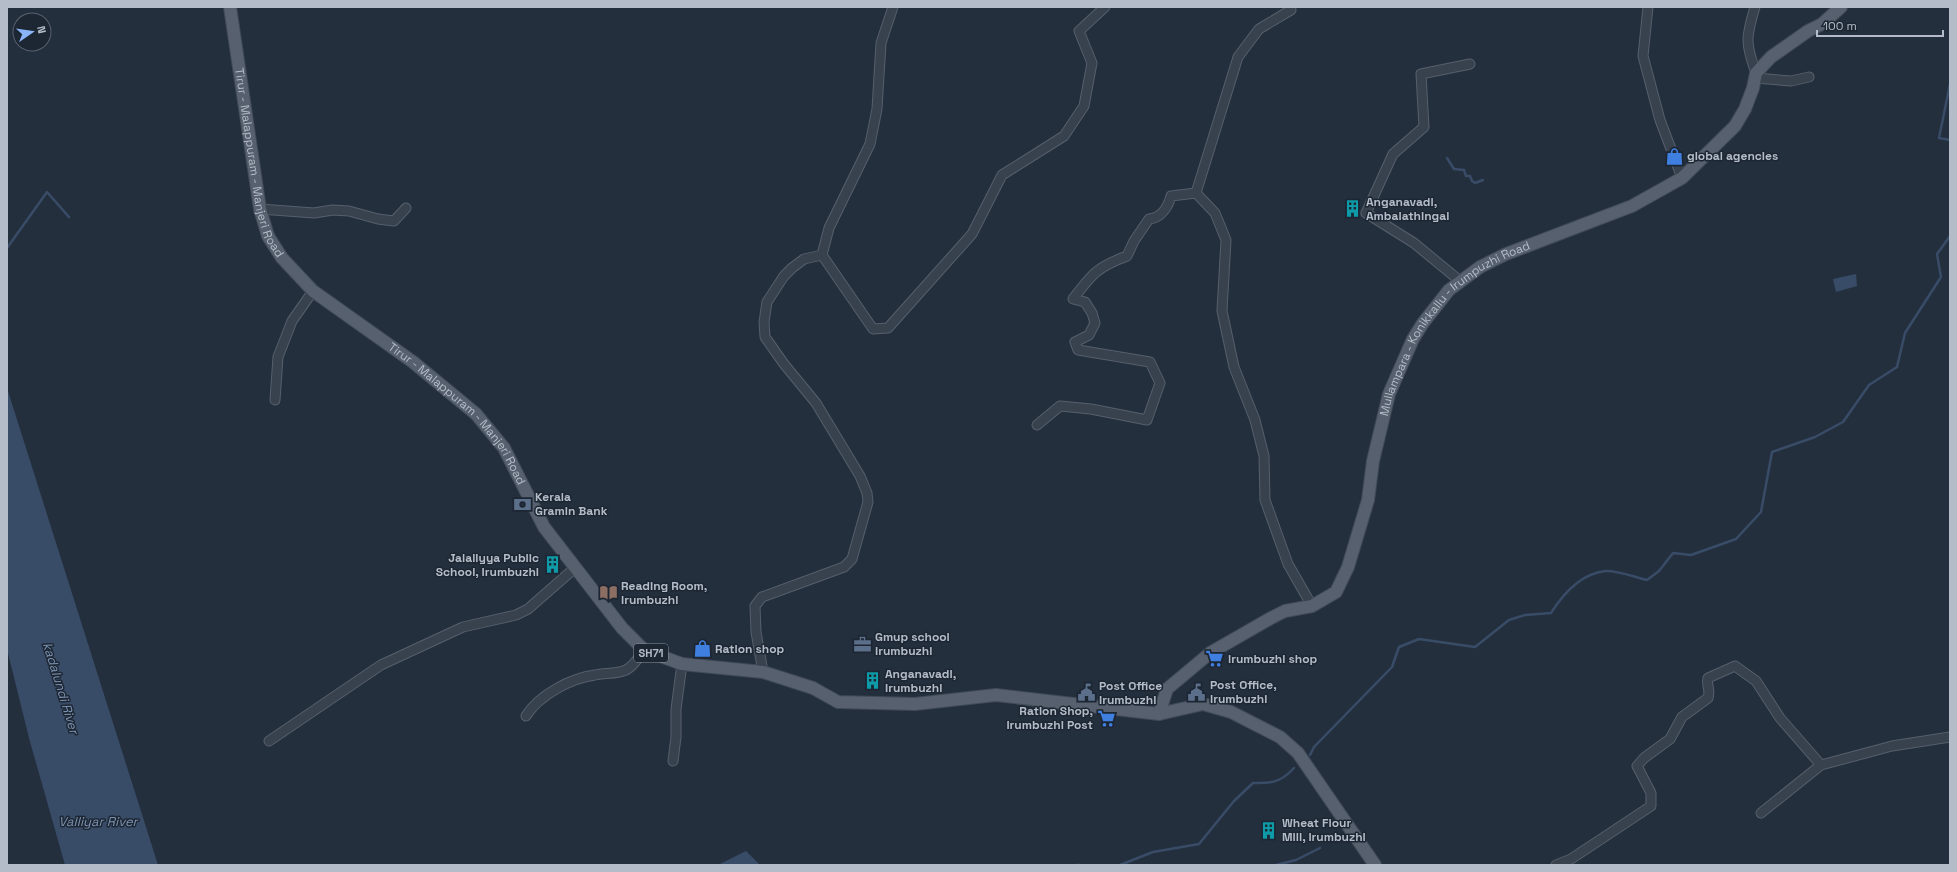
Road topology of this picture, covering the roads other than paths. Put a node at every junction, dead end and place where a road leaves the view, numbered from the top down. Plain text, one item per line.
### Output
1 (230, 7) edge
2 (893, 7) edge
3 (1105, 7) edge
4 (1648, 7) edge
5 (1755, 7) edge
6 (1841, 7) edge
7 (1292, 10) dead end
8 (1470, 64) dead end
9 (1755, 75) junction
10 (1809, 77) dead end
11 (1682, 178) junction
12 (1196, 193) junction
13 (406, 208) dead end
14 (260, 209) junction
15 (822, 255) junction
16 (1460, 282) junction
17 (313, 291) junction
18 (275, 400) dead end
19 (1037, 425) dead end
20 (576, 567) junction
21 (1312, 606) junction
22 (644, 650) junction
23 (682, 664) junction
24 (763, 672) junction
25 (1160, 714) junction
26 (526, 716) dead end
27 (1950, 737) edge
28 (269, 741) dead end
29 (673, 761) dead end
30 (1821, 765) junction
31 (1762, 813) dead end
32 (1375, 865) edge
33 (1556, 865) edge

1 - 14 main road, Tirur - Malappuram - Manjeri Road / SH71
2 - 15 street
3 - 15 street
4 - 11 street
5 - 9 street
6 - 9 main road, Mullampara - Konikkallu - Irumpuzhi Road
7 - 12 street
8 - 16 street
9 - 10 street
9 - 11 main road, Mullampara - Konikkallu - Irumpuzhi Road
11 - 16 main road, Mullampara - Konikkallu - Irumpuzhi Road
12 - 19 street
12 - 21 street
13 - 14 street
14 - 17 main road, Tirur - Malappuram - Manjeri Road / SH71
15 - 24 street
16 - 21 main road, Mullampara - Konikkallu - Irumpuzhi Road
17 - 18 street
17 - 20 main road, Tirur - Malappuram - Manjeri Road / SH71
20 - 22 main road, Tirur - Malappuram - Manjeri Road / SH71
20 - 28 street
21 - 25 main road, Mullampara - Konikkallu - Irumpuzhi Road
22 - 23 main road, Tirur - Malappuram - Manjeri Road / SH71
22 - 26 street
23 - 24 main road, Tirur - Malappuram - Manjeri Road / SH71
23 - 29 street
24 - 25 main road, Tirur - Malappuram - Manjeri Road / SH71
25 - 32 main road, Tirur - Malappuram - Manjeri Road / SH71
27 - 30 street
30 - 31 street
30 - 33 street

